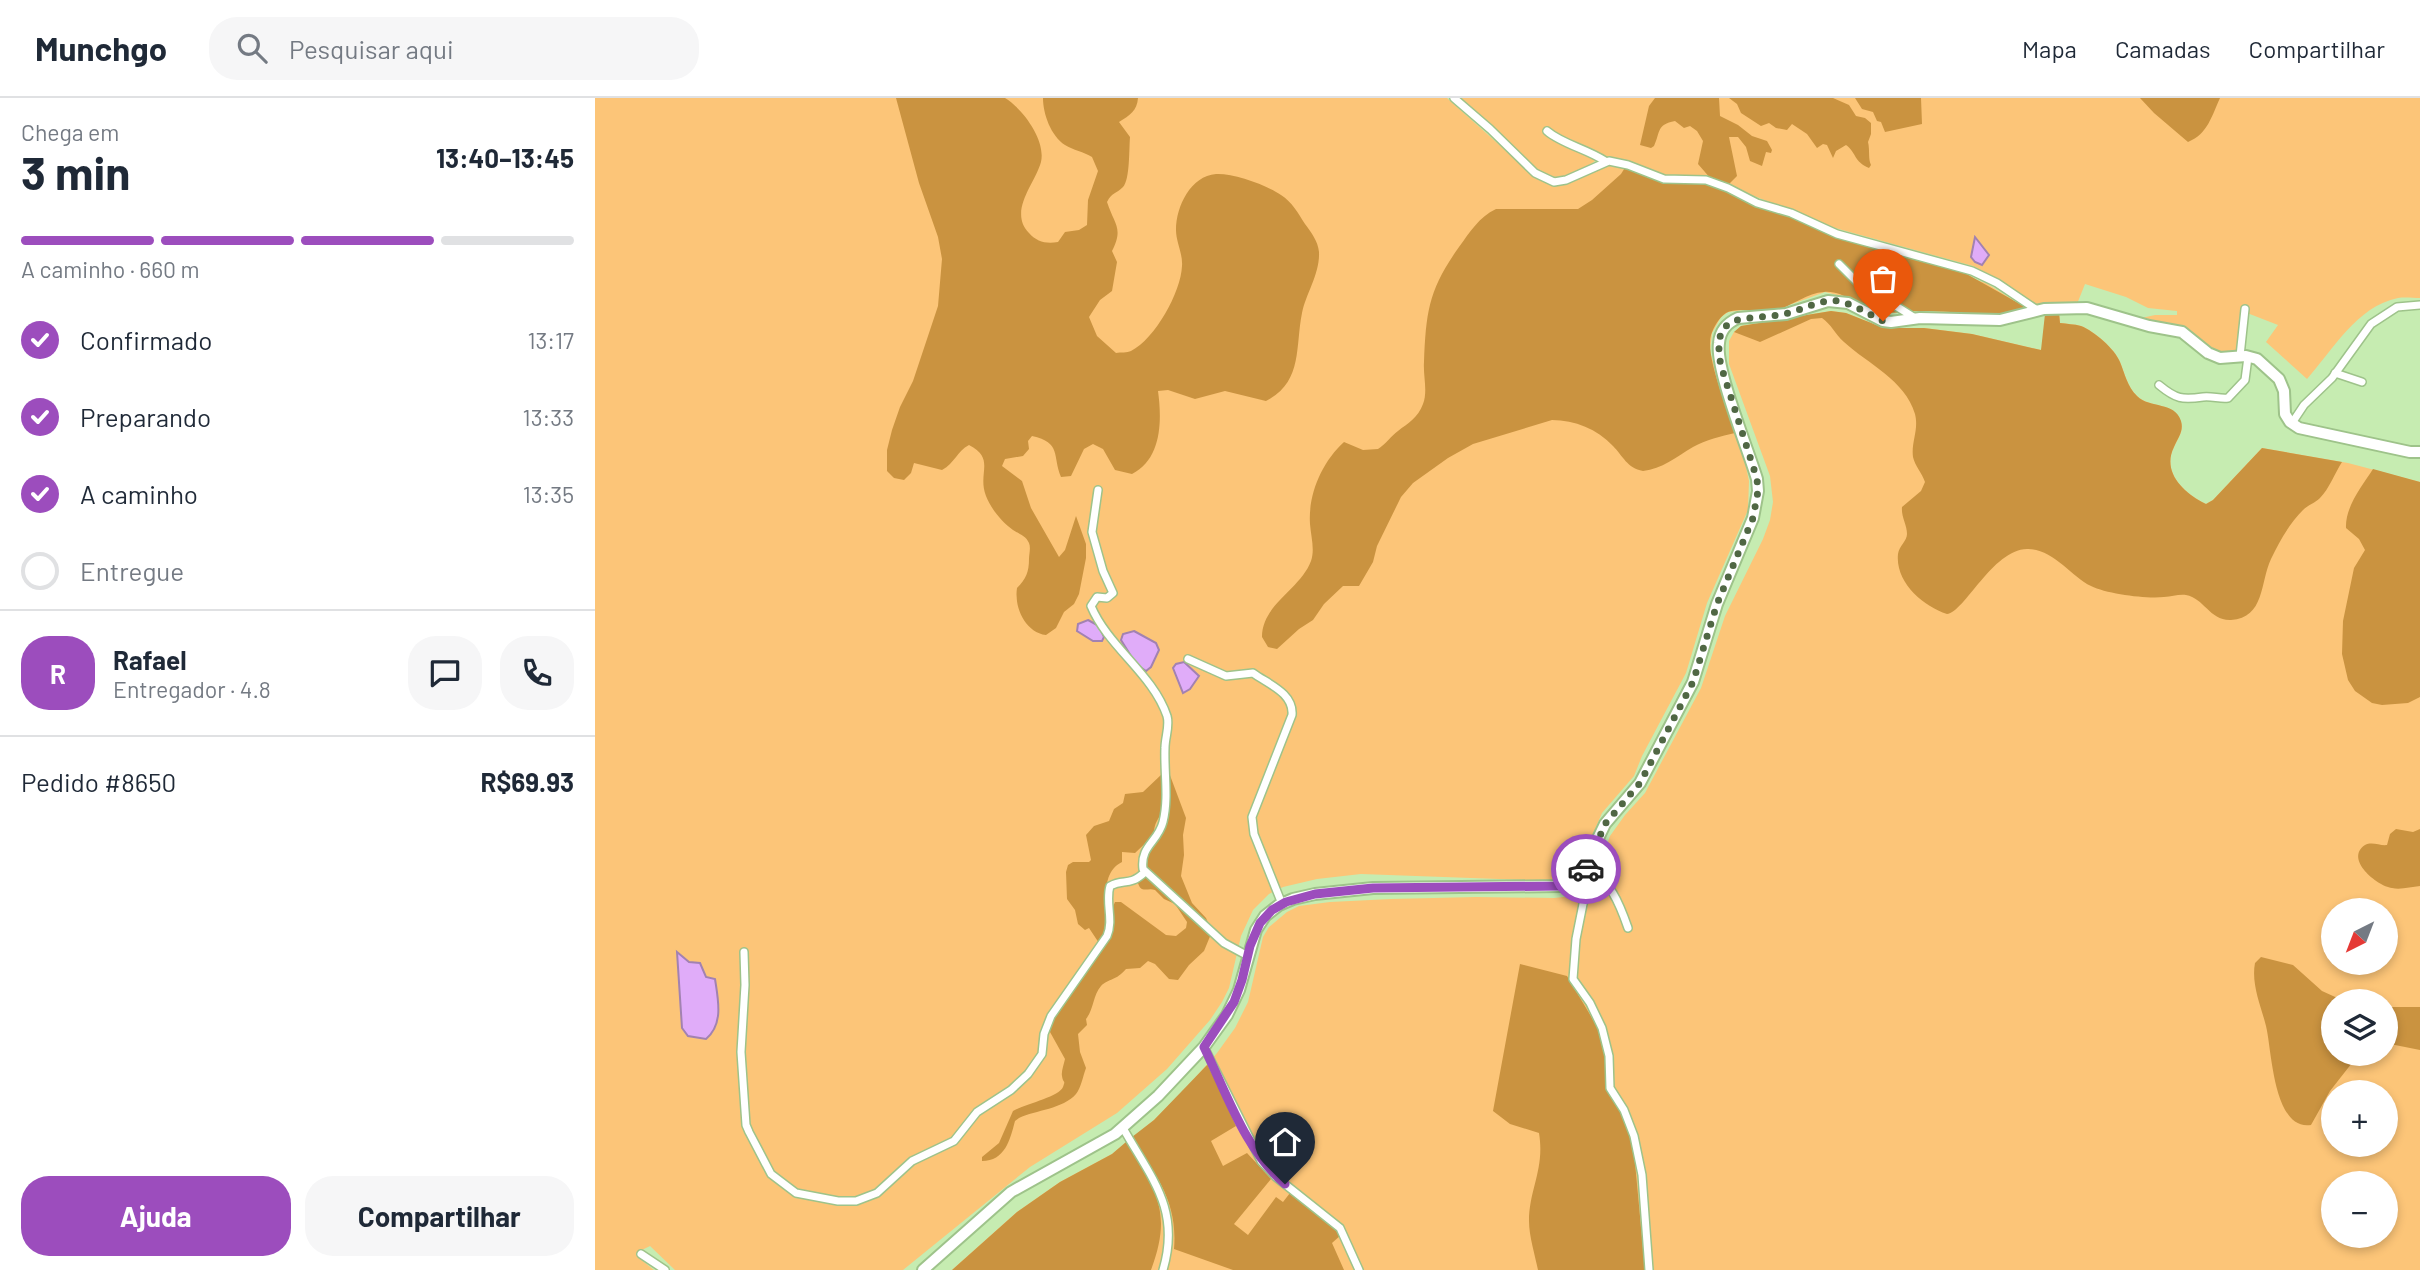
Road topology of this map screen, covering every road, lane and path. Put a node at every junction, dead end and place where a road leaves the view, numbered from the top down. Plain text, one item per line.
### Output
1 (1454, 98) edge
2 (1547, 131) dead end
3 (1607, 161) junction
4 (1839, 264) dead end
5 (2420, 305) edge
6 (2041, 309) junction
7 (2245, 309) dead end
8 (1916, 319) junction
9 (2244, 356) junction
10 (2335, 373) junction
11 (2363, 382) dead end
12 (2159, 385) dead end
13 (2297, 426) junction
14 (2420, 452) edge
15 (1098, 490) dead end
16 (1188, 659) dead end
17 (1588, 865) junction
18 (1144, 873) junction
19 (1282, 904) junction
20 (1628, 928) dead end
21 (744, 952) dead end
22 (1248, 956) junction
23 (1204, 1047) junction
24 (1123, 1128) junction
25 (641, 1254) dead end
26 (666, 1270) edge
27 (923, 1270) edge
28 (1163, 1270) edge
29 (1359, 1270) edge
30 (1649, 1270) edge

1 - 3 street
2 - 3 street
3 - 6 street
4 - 8 street
5 - 10 street
6 - 8 street
6 - 9 street
7 - 9 street
8 - 17 street
9 - 12 street
9 - 13 street
10 - 11 street
10 - 13 street
13 - 14 street
15 - 18 street
16 - 19 street
17 - 19 street
17 - 20 street
17 - 30 street
18 - 21 street
18 - 22 street
19 - 22 street
22 - 23 street
23 - 24 street
23 - 29 street
24 - 27 street
24 - 28 street
25 - 26 street

